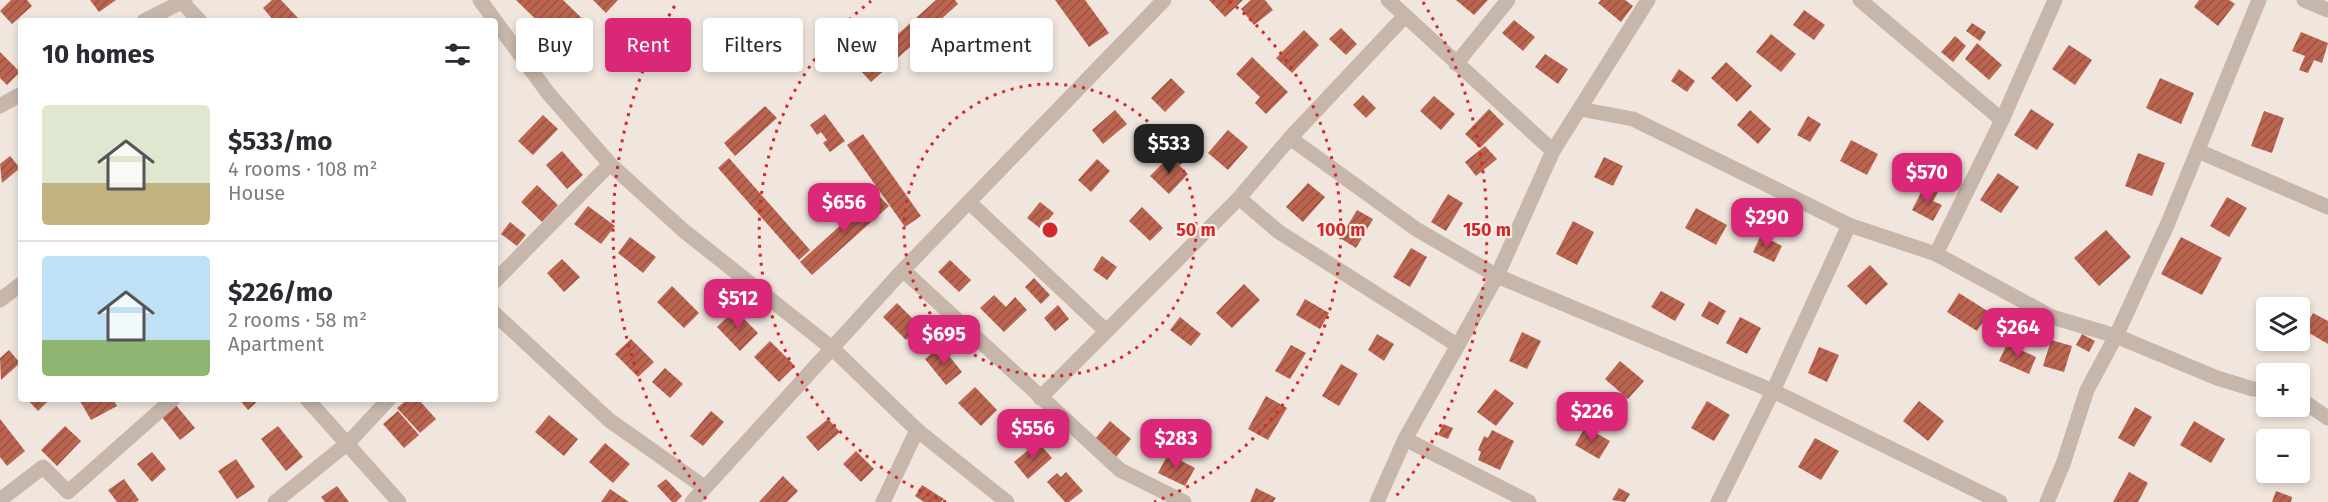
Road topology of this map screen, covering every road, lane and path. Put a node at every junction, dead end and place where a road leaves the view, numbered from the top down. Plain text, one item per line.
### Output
1 (480, 0) edge
2 (1164, 0) edge
3 (1388, 0) edge
4 (1508, 0) edge
5 (1648, 0) edge
6 (1860, 0) edge
7 (2055, 0) edge
8 (2259, 0) edge
9 (2304, 0) edge
10 (184, 1) edge
11 (2328, 10) edge
12 (1406, 16) junction
13 (150, 18) edge
14 (198, 18) edge
15 (493, 18) edge
16 (498, 25) edge
17 (1456, 64) junction
18 (18, 96) edge
19 (0, 106) edge
20 (1580, 109) junction
21 (2002, 120) junction
22 (1290, 138) junction
23 (1553, 151) junction
24 (2198, 151) junction
25 (610, 164) junction
26 (1239, 198) junction
27 (970, 203) junction
28 (2328, 207) edge
29 (1849, 225) junction
30 (1936, 254) junction
31 (903, 270) junction
32 (1497, 276) junction
33 (498, 278) edge
34 (18, 286) edge
35 (0, 300) edge
36 (498, 317) edge
37 (1105, 330) junction
38 (2116, 336) junction
39 (1457, 345) junction
40 (833, 349) junction
41 (2256, 389) edge
42 (1773, 391) junction
43 (1040, 398) junction
44 (170, 402) edge
45 (310, 402) edge
46 (386, 402) edge
47 (2310, 406) edge
48 (2328, 418) edge
49 (917, 430) junction
50 (1405, 439) junction
51 (349, 442) junction
52 (704, 487) junction
53 (0, 500) edge
54 (275, 502) edge
55 (399, 502) edge
56 (692, 502) edge
57 (883, 502) edge
58 (1007, 502) edge
59 (1184, 502) edge
60 (1377, 502) edge
61 (1529, 502) edge
62 (1718, 502) edge
63 (2000, 502) edge
64 (2047, 502) edge

1 - 15 street
2 - 27 street
3 - 12 street
4 - 17 street
5 - 20 street
6 - 21 street
7 - 21 street
8 - 24 street
9 - 11 street
10 - 13 street
10 - 14 street
12 - 17 street
12 - 22 street
16 - 25 street
17 - 23 street
18 - 19 street
20 - 23 street
20 - 29 street
21 - 30 street
22 - 26 street
22 - 32 street
23 - 32 street
24 - 28 street
24 - 38 street
25 - 33 street
25 - 40 street
26 - 37 street
26 - 39 street
27 - 31 street
27 - 37 street
29 - 30 street
29 - 42 street
30 - 38 street
31 - 40 street
31 - 43 street
32 - 39 street
32 - 42 street
34 - 35 street
36 - 52 street
37 - 43 street
38 - 41 street
38 - 64 street
39 - 50 street
40 - 49 street
40 - 52 street
42 - 62 street
42 - 63 street
43 - 59 street
44 - 53 street
45 - 51 street
46 - 51 street
47 - 48 street
49 - 57 street
49 - 58 street
50 - 60 street
50 - 61 street
51 - 54 street
51 - 55 street
52 - 56 street

